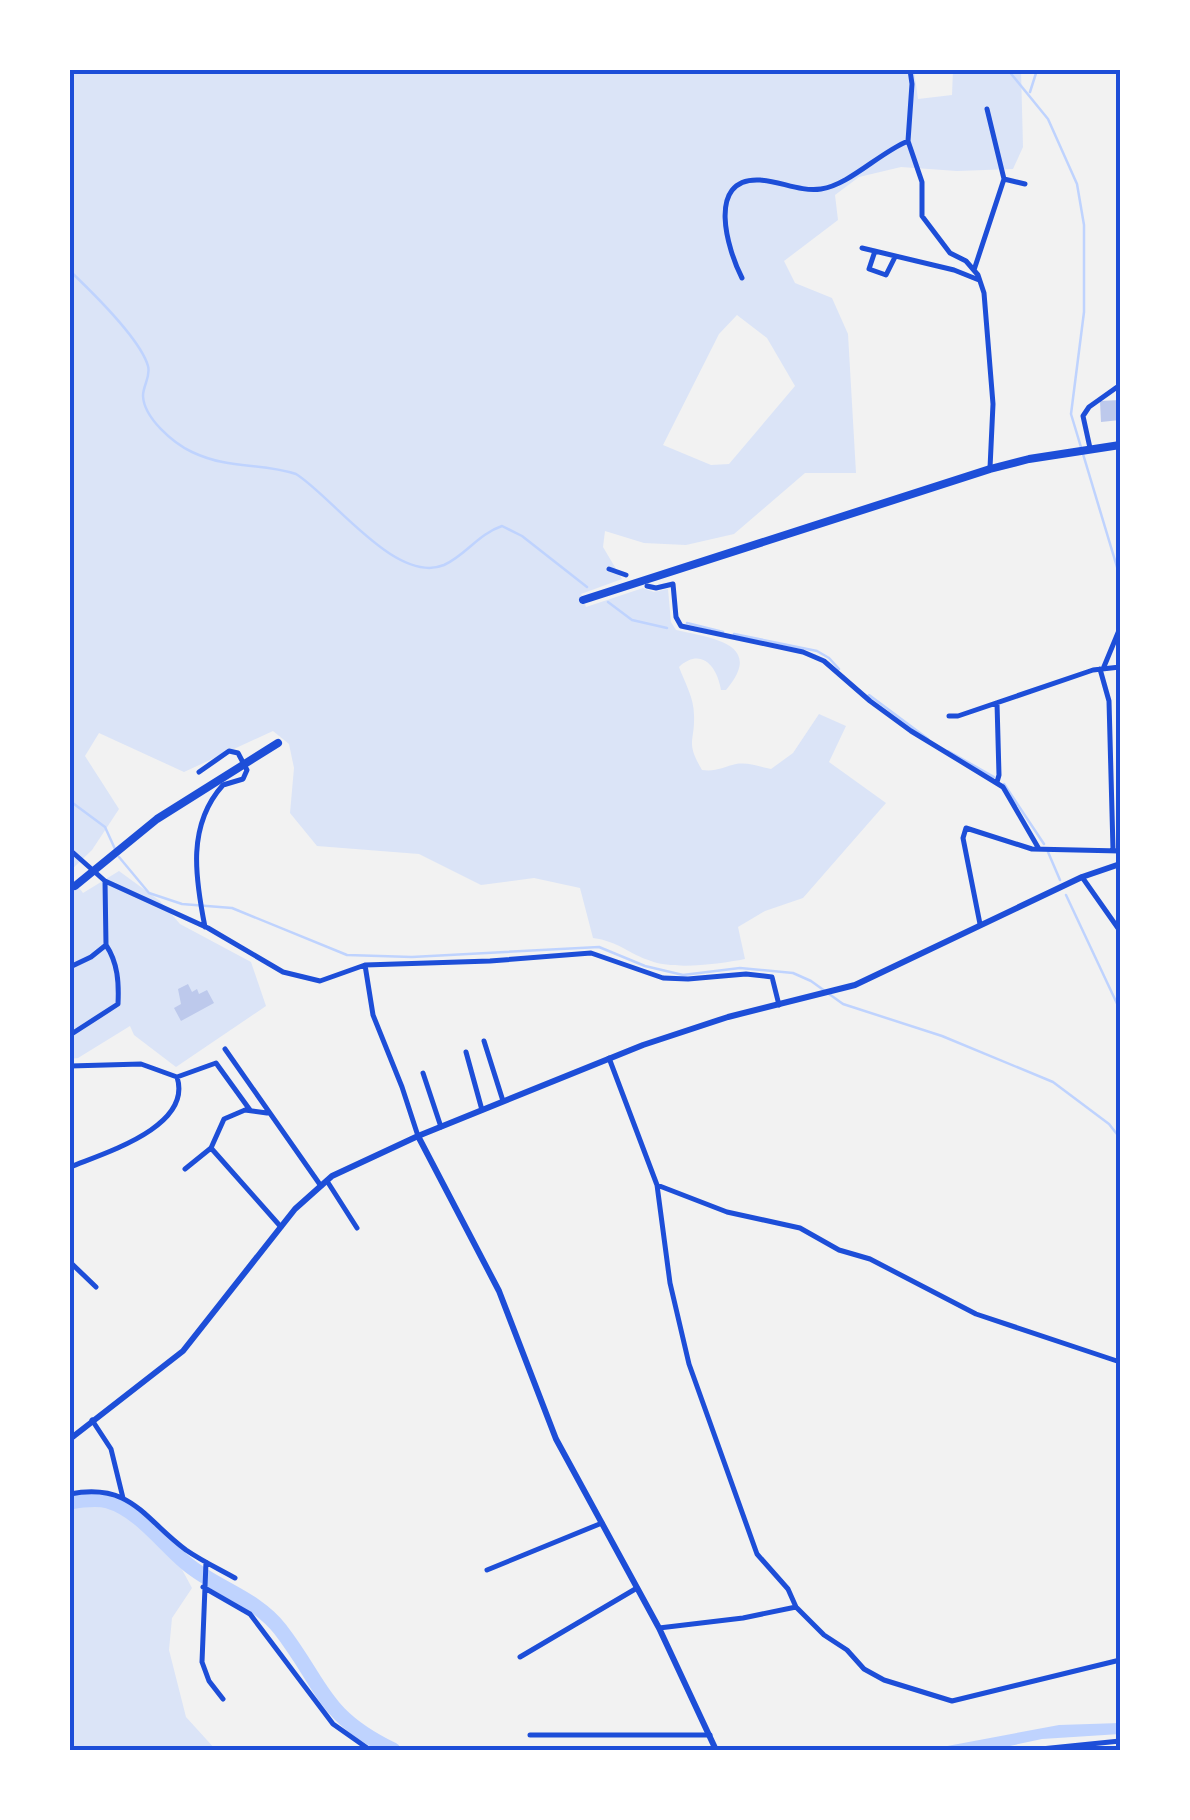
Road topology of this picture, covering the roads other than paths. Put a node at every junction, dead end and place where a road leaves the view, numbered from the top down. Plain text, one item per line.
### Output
1 (910, 70) edge
2 (987, 109) dead end
3 (908, 141) junction
4 (1004, 179) junction
5 (1025, 184) dead end
6 (862, 248) dead end
7 (875, 251) junction
8 (895, 256) junction
9 (974, 270) junction
10 (742, 278) dead end
11 (980, 280) junction
12 (1120, 385) edge
13 (1120, 446) edge
14 (1088, 449) junction
15 (990, 470) junction
16 (609, 568) dead end
17 (626, 575) dead end
18 (647, 586) dead end
19 (583, 600) dead end
20 (1120, 628) edge
21 (1120, 668) edge
22 (1101, 669) junction
23 (997, 702) junction
24 (949, 716) dead end
25 (278, 743) dead end
26 (244, 762) junction
27 (199, 772) dead end
28 (996, 782) junction
29 (1040, 848) junction
30 (1117, 849) edge
31 (70, 850) edge
32 (1120, 864) edge
33 (1082, 877) junction
34 (105, 881) junction
35 (75, 886) dead end
36 (980, 924) junction
37 (205, 927) junction
38 (1120, 931) edge
39 (106, 944) junction
40 (365, 965) junction
41 (70, 967) edge
42 (779, 1005) junction
43 (70, 1034) edge
44 (484, 1041) dead end
45 (225, 1049) dead end
46 (466, 1052) dead end
47 (610, 1058) junction
48 (70, 1066) edge
49 (423, 1073) dead end
50 (177, 1077) junction
51 (503, 1102) junction
52 (250, 1110) junction
53 (482, 1110) junction
54 (270, 1114) junction
55 (441, 1127) junction
56 (418, 1136) junction
57 (211, 1148) junction
58 (70, 1168) edge
59 (185, 1169) dead end
60 (324, 1183) junction
61 (657, 1185) junction
62 (281, 1228) junction
63 (357, 1228) dead end
64 (70, 1262) edge
65 (96, 1287) dead end
66 (1120, 1362) edge
67 (92, 1420) junction
68 (71, 1436) edge
69 (70, 1494) edge
70 (123, 1498) junction
71 (602, 1524) junction
72 (206, 1565) junction
73 (487, 1570) dead end
74 (235, 1578) dead end
75 (203, 1585) junction
76 (637, 1588) junction
77 (796, 1607) junction
78 (659, 1628) junction
79 (520, 1657) dead end
80 (1120, 1660) edge
81 (223, 1699) dead end
82 (530, 1735) dead end
83 (710, 1735) junction
84 (1120, 1740) edge
85 (370, 1750) edge
86 (716, 1750) edge
87 (1031, 1750) edge

1 - 3 street
2 - 4 street
3 - 9 street
3 - 10 street
4 - 5 street
4 - 9 street
6 - 7 street
7 - 8 street
7 - 8 street
8 - 11 street
9 - 11 street
11 - 15 street
12 - 14 street
13 - 14 highway
14 - 15 highway
15 - 19 highway
16 - 17 street
18 - 28 street
20 - 22 street
21 - 22 street
22 - 23 street
22 - 30 street
23 - 24 street
23 - 28 street
25 - 26 highway
26 - 27 street
26 - 35 highway
26 - 37 street
28 - 29 street
29 - 30 street
29 - 36 street
31 - 34 street
32 - 33 street
33 - 36 street
33 - 38 street
34 - 37 street
34 - 39 street
36 - 42 street
37 - 40 street
39 - 41 street
39 - 43 street
40 - 42 street
40 - 56 street
42 - 47 street
44 - 51 street
45 - 54 street
46 - 53 street
47 - 51 street
47 - 61 street
48 - 50 street
49 - 55 street
50 - 52 street
50 - 58 street
51 - 53 street
52 - 54 street
52 - 57 street
53 - 55 street
54 - 60 street
55 - 56 street
56 - 60 street
56 - 71 street
57 - 59 street
57 - 62 street
60 - 62 street
60 - 63 street
61 - 66 street
61 - 77 street
62 - 67 street
64 - 65 street
67 - 68 street
67 - 70 street
69 - 70 street
70 - 72 street
71 - 73 street
71 - 76 street
72 - 74 street
72 - 75 street
75 - 81 street
75 - 85 street
76 - 78 street
76 - 79 street
77 - 78 street
77 - 80 street
78 - 83 street
82 - 83 street
83 - 86 street
84 - 87 street

